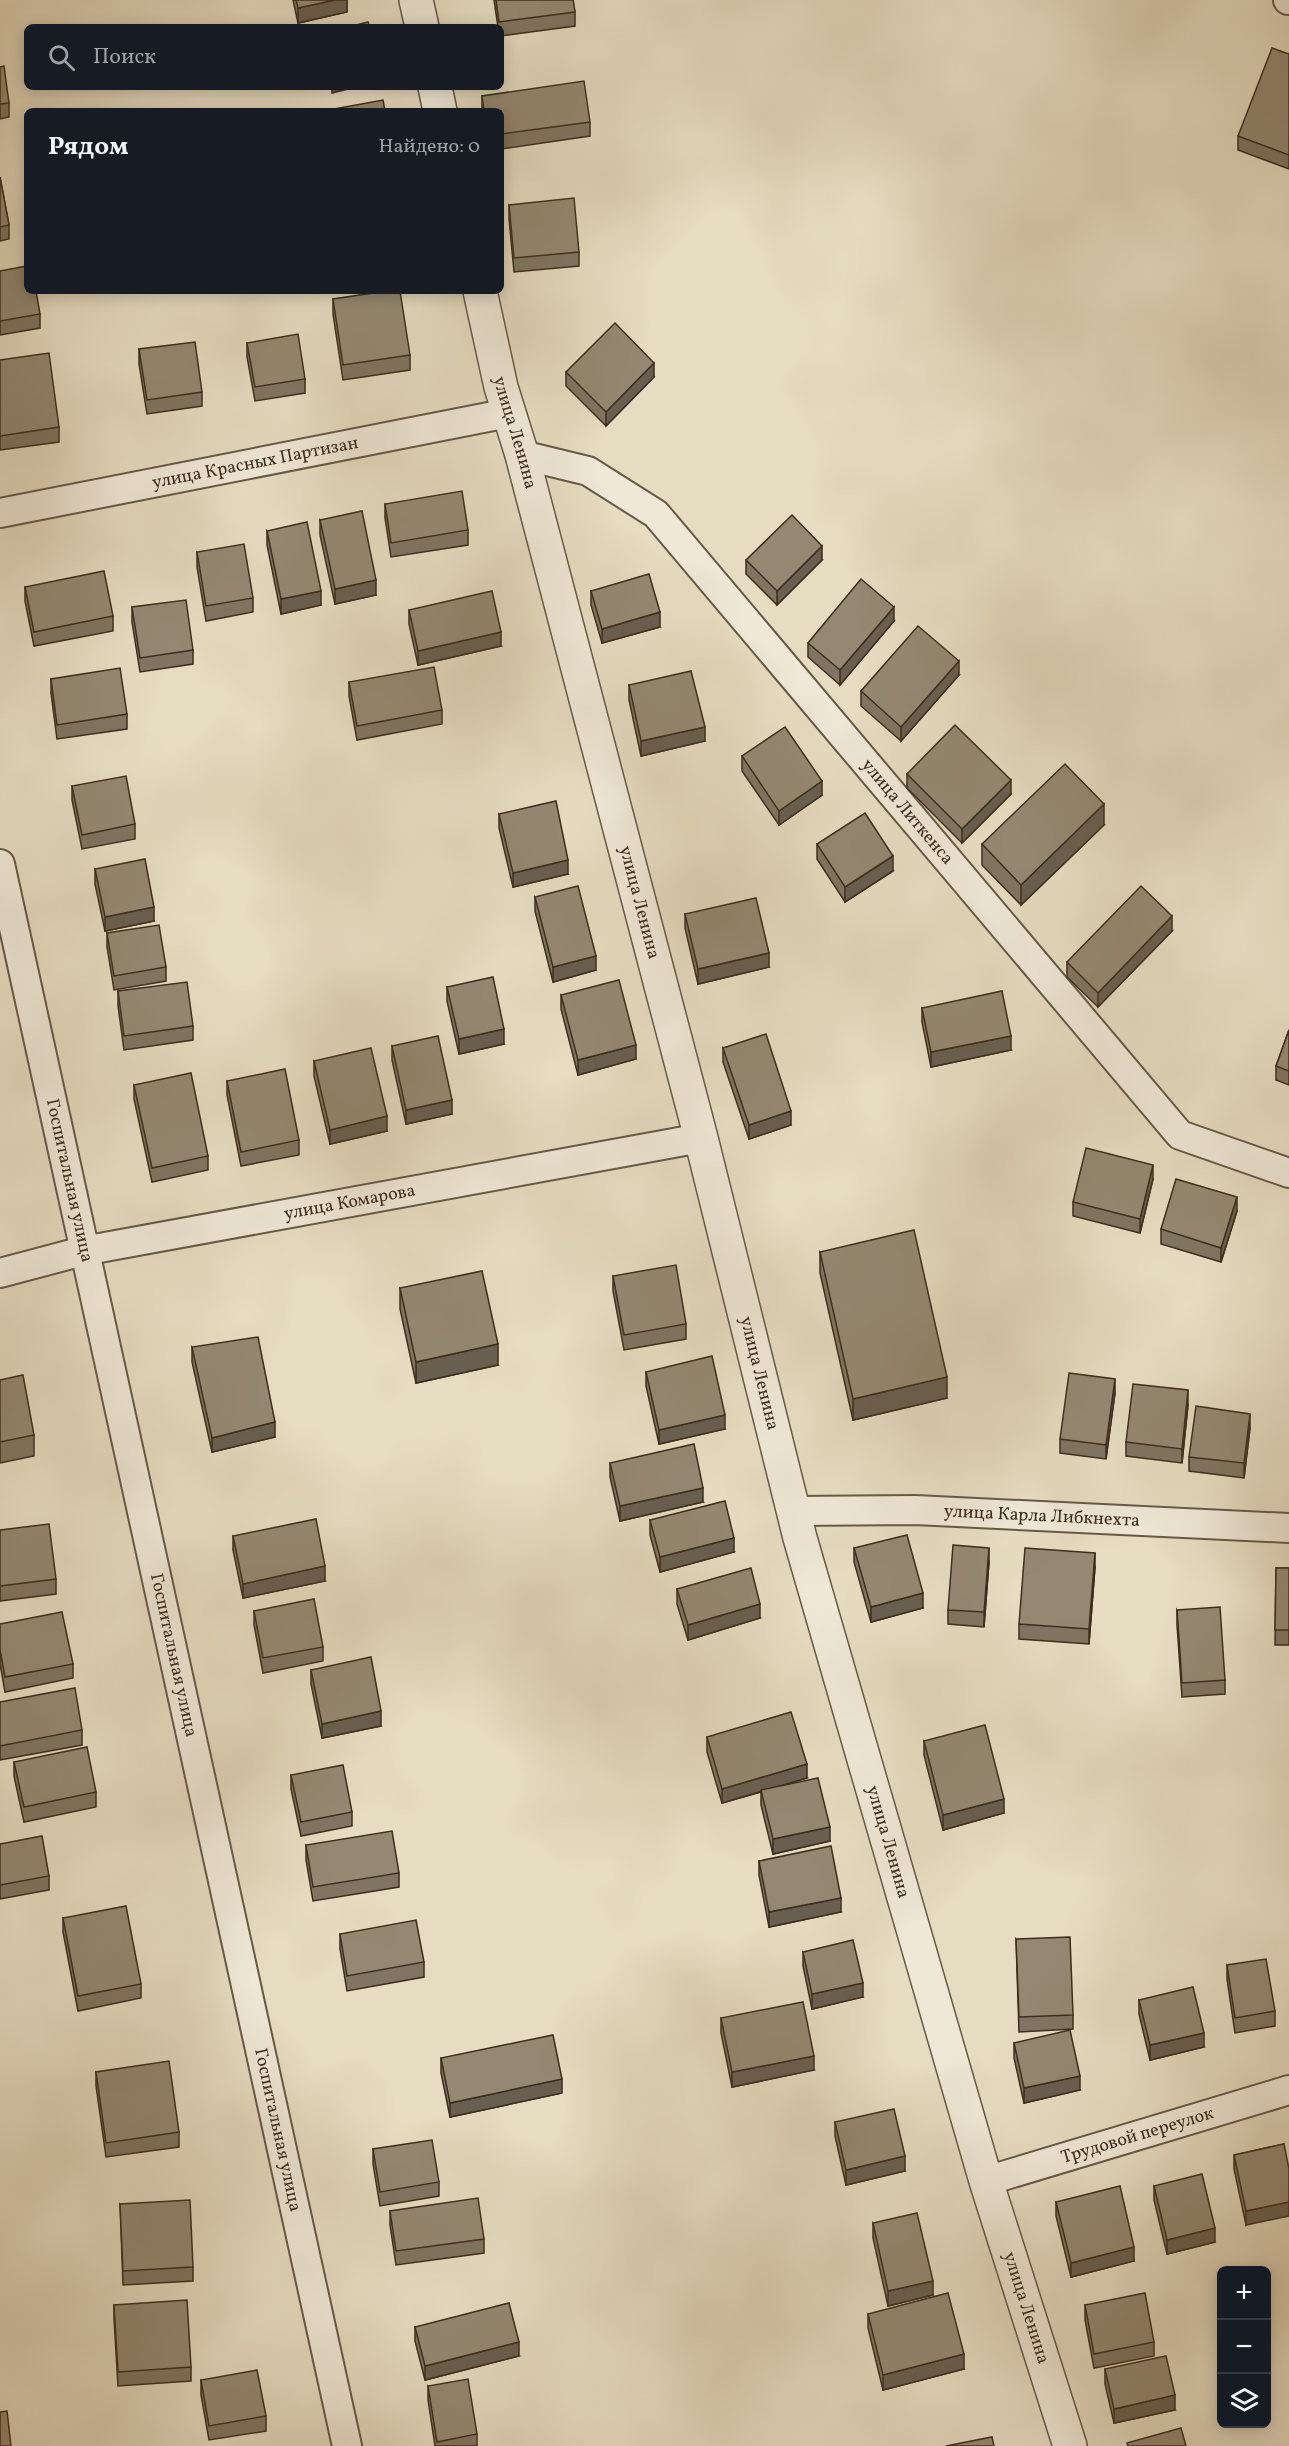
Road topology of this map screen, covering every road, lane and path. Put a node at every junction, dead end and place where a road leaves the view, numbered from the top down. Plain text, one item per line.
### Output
1 (416, 0) edge
2 (421, 24) edge
3 (436, 90) edge
4 (439, 108) edge
5 (481, 294) edge
6 (509, 413) junction
7 (522, 455) junction
8 (0, 513) edge
9 (0, 864) edge
10 (701, 1138) junction
11 (1289, 1173) edge
12 (83, 1251) junction
13 (0, 1273) edge
14 (794, 1511) junction
15 (1289, 1528) edge
16 (1289, 2090) edge
17 (986, 2181) junction
18 (347, 2446) edge
19 (1070, 2446) edge

1 - 2 street
3 - 4 street
5 - 6 street, улица Ленина
6 - 7 street, улица Ленина
6 - 8 street, улица Красных Партизан
7 - 10 street, улица Ленина
7 - 11 street, улица Литкенса
9 - 12 street, Госпитальная улица
10 - 12 street, улица Комарова
10 - 14 street, улица Ленина
12 - 13 street, улица Комарова
12 - 18 street, Госпитальная улица
14 - 15 street, улица Карла Либкнехта
14 - 17 street, улица Ленина
16 - 17 street, Трудовой переулок
17 - 19 street, улица Ленина

